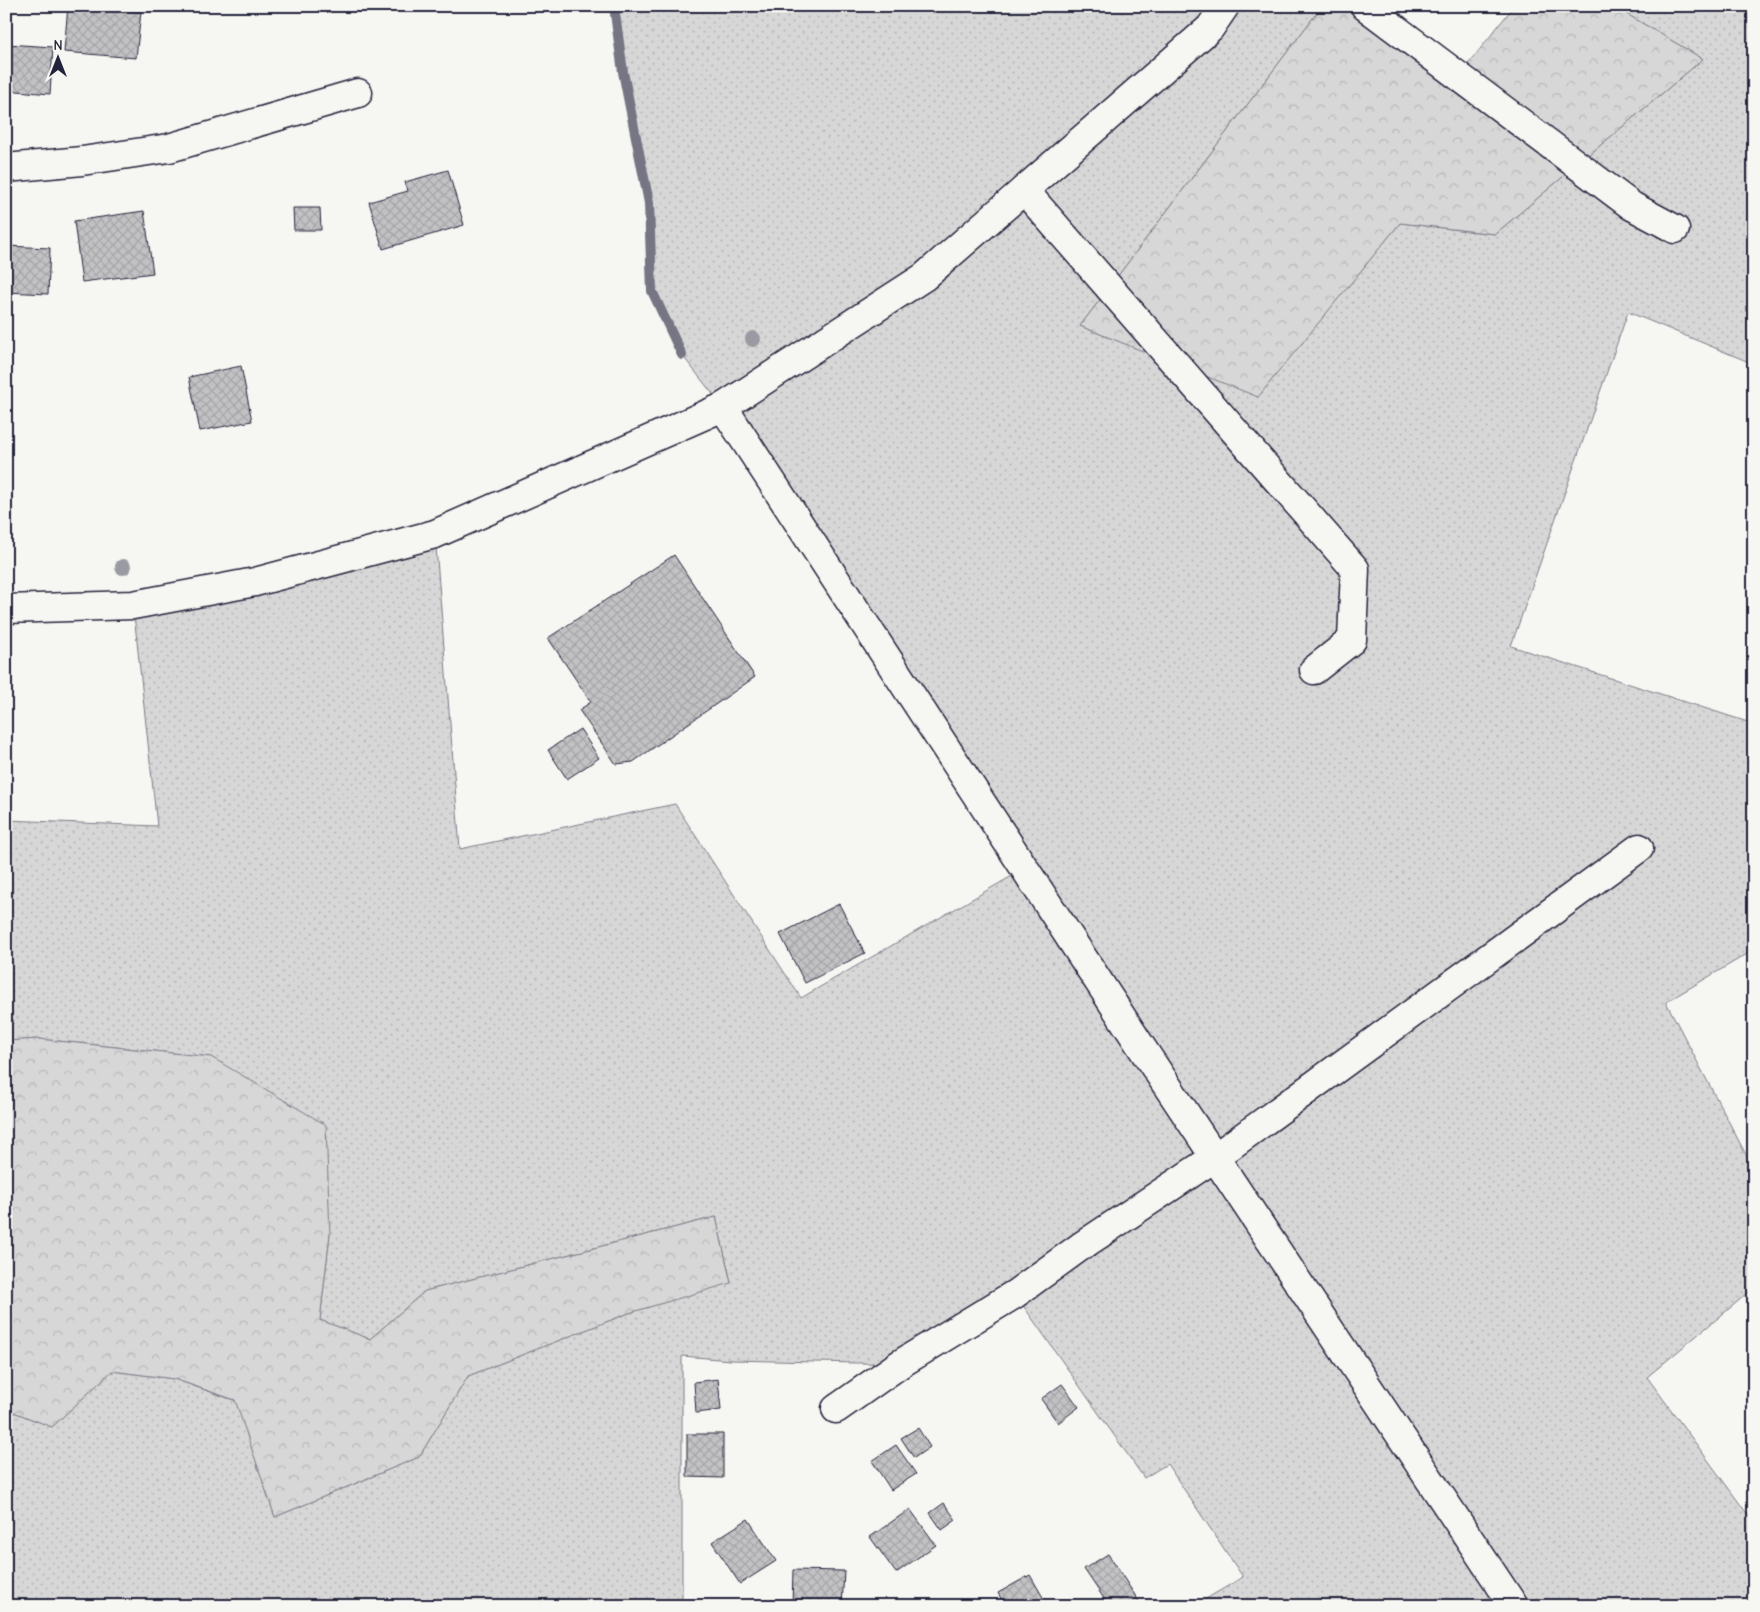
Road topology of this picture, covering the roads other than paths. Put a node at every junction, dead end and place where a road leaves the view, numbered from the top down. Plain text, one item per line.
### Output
1 (1225, 6) edge
2 (1365, 6) edge
3 (358, 93) dead end
4 (6, 168) edge
5 (1024, 190) junction
6 (1675, 229) dead end
7 (723, 407) junction
8 (6, 608) edge
9 (1314, 670) dead end
10 (1639, 848) dead end
11 (1214, 1158) junction
12 (836, 1409) dead end
13 (1514, 1606) edge

1 - 5 street
2 - 6 street
3 - 4 street
5 - 7 street
5 - 9 street
7 - 8 street
7 - 11 street
10 - 11 street
11 - 12 street
11 - 13 street

